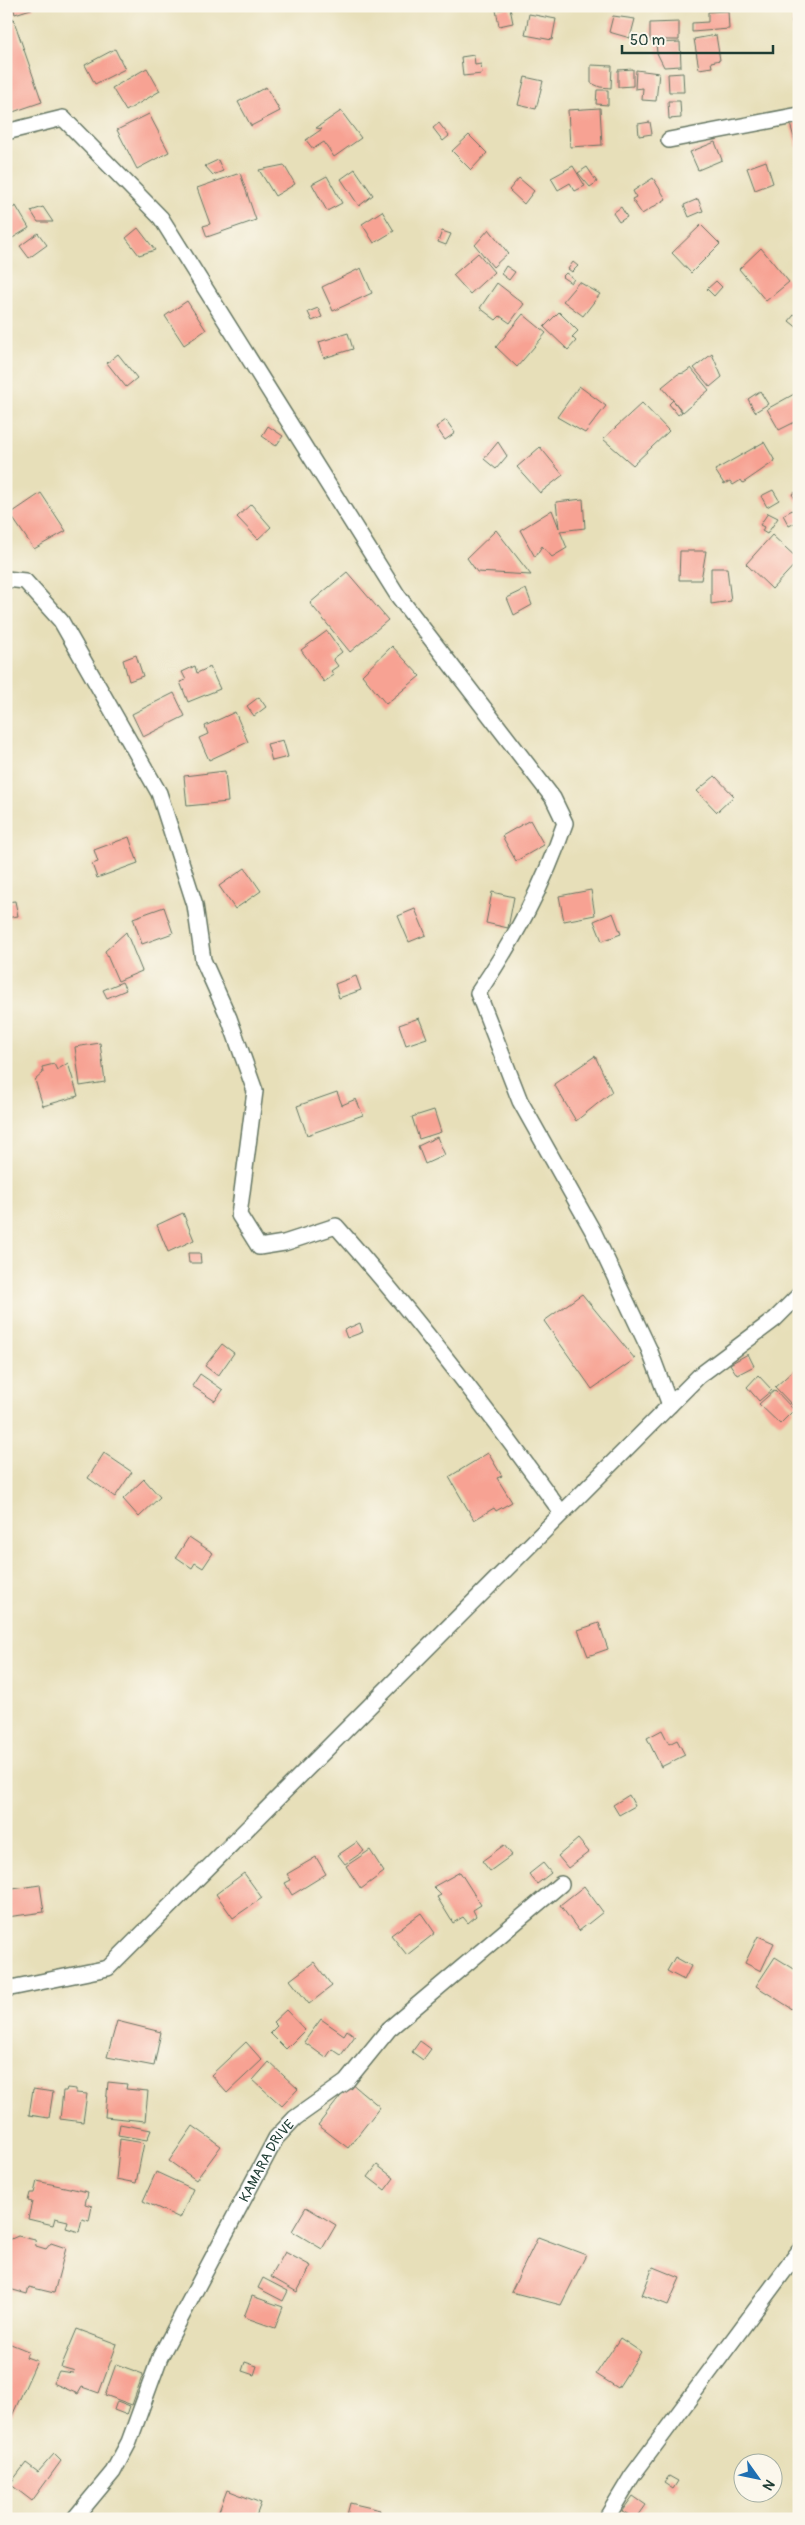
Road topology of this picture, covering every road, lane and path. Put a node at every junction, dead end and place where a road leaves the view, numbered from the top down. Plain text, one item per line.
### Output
1 (799, 114) edge
2 (6, 132) edge
3 (669, 140) dead end
4 (6, 579) edge
5 (799, 1295) edge
6 (670, 1405) junction
7 (561, 1512) junction
8 (561, 1884) dead end
9 (6, 1989) edge
10 (799, 2251) edge
11 (74, 2519) edge
12 (606, 2519) edge

1 - 3 street
2 - 6 street
4 - 7 street
5 - 6 street
6 - 7 street
7 - 9 street
8 - 11 street, KAMARA DRIVE
10 - 12 street

